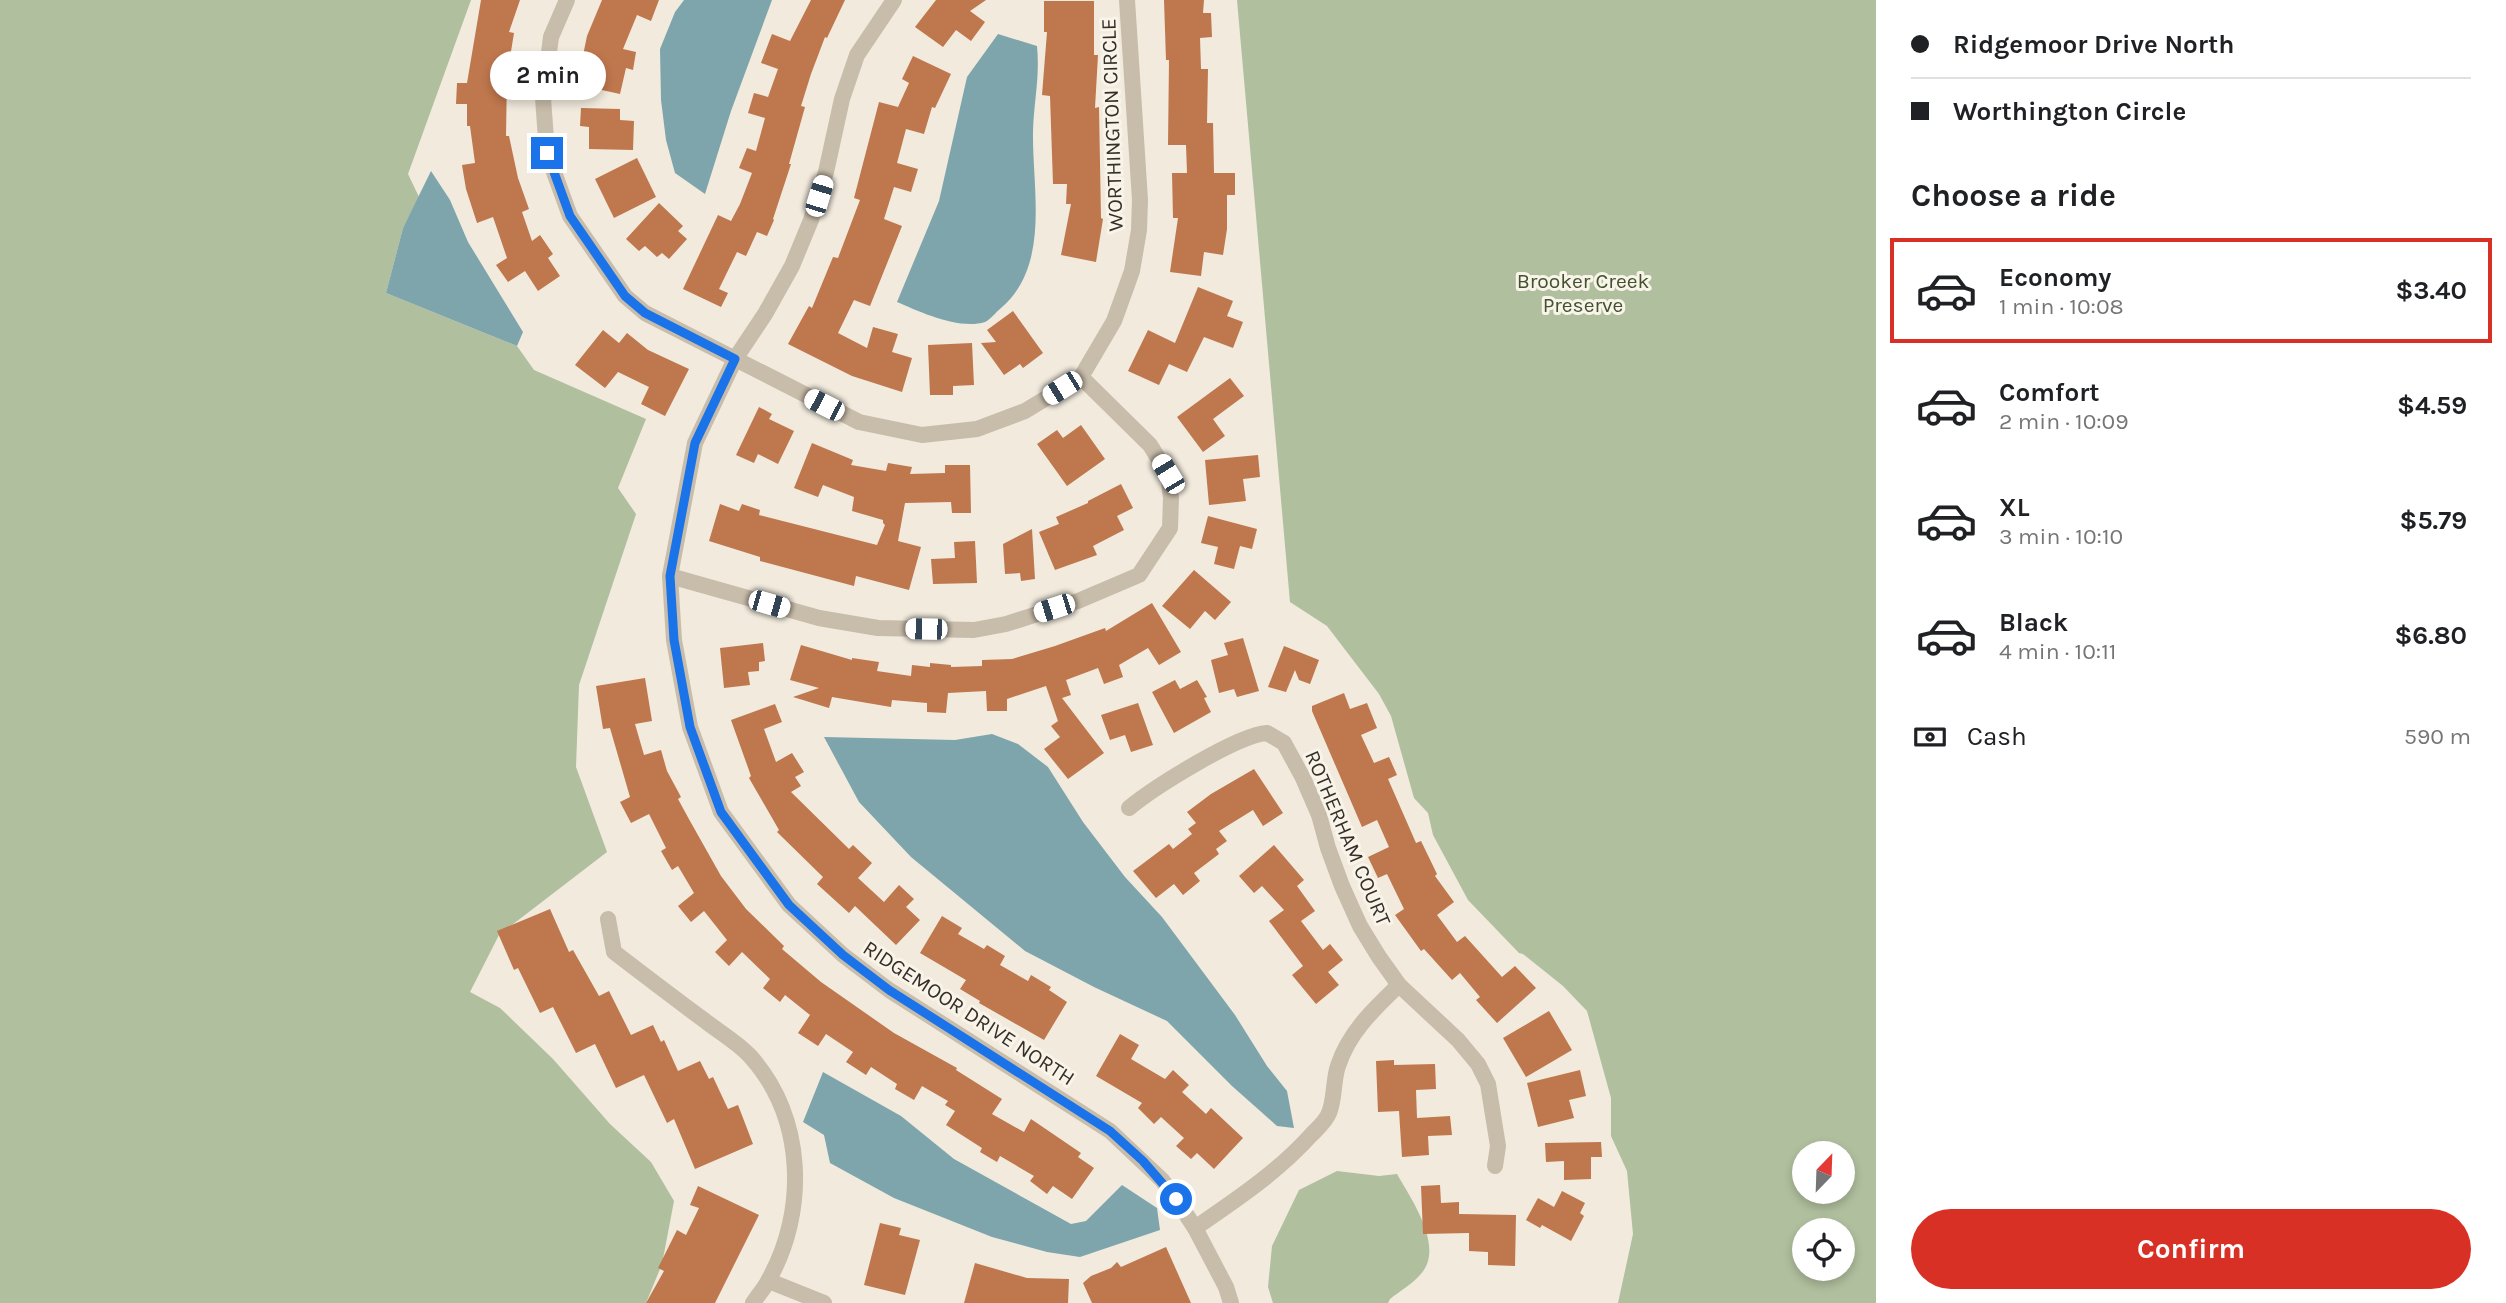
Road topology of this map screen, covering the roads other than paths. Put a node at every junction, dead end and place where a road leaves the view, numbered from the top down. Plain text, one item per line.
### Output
1 (568, 0) edge
2 (894, 0) edge
3 (1127, 0) edge
4 (735, 359) junction
5 (1081, 377) junction
6 (670, 576) junction
7 (1129, 808) dead end
8 (608, 919) dead end
9 (1399, 985) junction
10 (1495, 1166) dead end
11 (1195, 1228) junction
12 (769, 1280) junction
13 (753, 1303) edge
14 (824, 1303) edge
15 (1231, 1303) edge

1 - 4 street, WORTHINGTON CIRCLE
2 - 4 street, RIDGEMOOR DRIVE NORTH
3 - 5 street, WORTHINGTON CIRCLE
4 - 5 street, WORTHINGTON CIRCLE
4 - 6 street, RIDGEMOOR DRIVE NORTH
5 - 6 street
6 - 11 street, RIDGEMOOR DRIVE NORTH
7 - 9 street, ROTHERHAM COURT
8 - 12 street
9 - 10 street, ROTHERHAM COURT
9 - 11 street
11 - 15 street, RIDGEMOOR DRIVE NORTH
12 - 13 street
12 - 14 street

